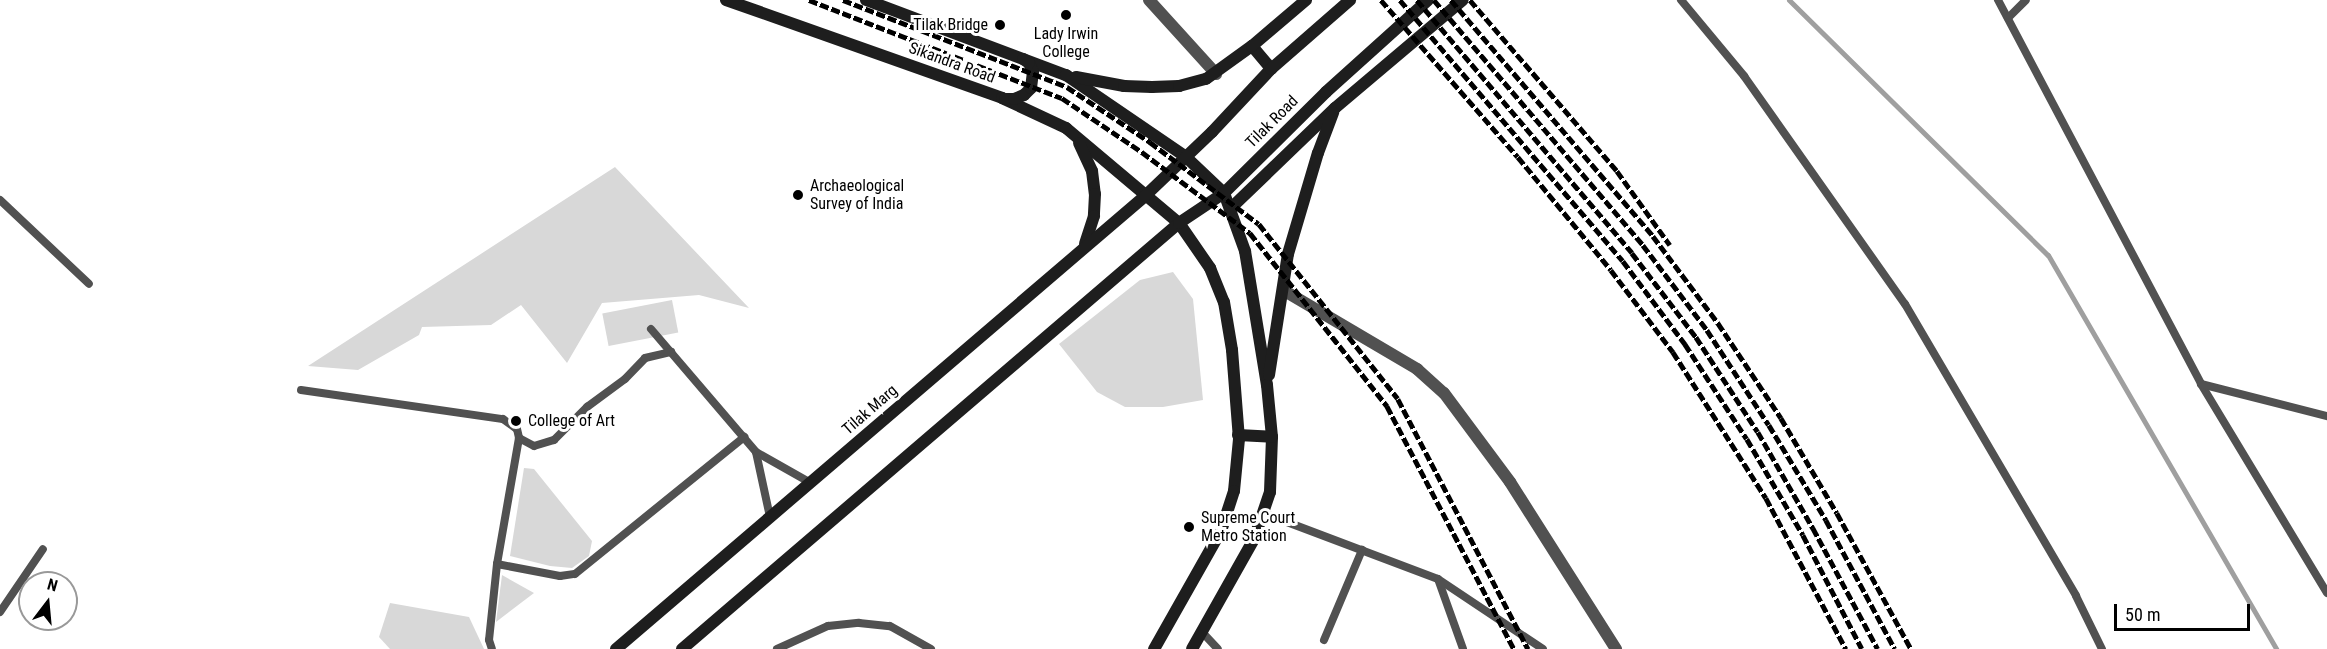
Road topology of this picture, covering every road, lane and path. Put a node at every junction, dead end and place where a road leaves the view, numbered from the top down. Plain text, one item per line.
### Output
1 (726, 0) edge
2 (866, 0) edge
3 (1149, 0) edge
4 (1306, 0) edge
5 (1350, 0) edge
6 (1428, 0) edge
7 (1463, 0) edge
8 (1681, 0) edge
9 (1998, 0) edge
10 (2026, 0) edge
11 (2008, 18) junction
12 (1251, 46) junction
13 (1019, 57) junction
14 (1271, 69) junction
15 (1216, 74) junction
16 (1066, 75) junction
17 (1002, 98) junction
18 (1335, 108) junction
19 (1075, 135) junction
20 (1186, 157) junction
21 (1224, 193) junction
22 (1145, 196) junction
23 (0, 200) edge
24 (1230, 209) junction
25 (1179, 223) junction
26 (1083, 248) junction
27 (89, 284) dead end
28 (1283, 290) junction
29 (651, 329) dead end
30 (671, 352) junction
31 (2201, 384) junction
32 (1267, 385) junction
33 (300, 390) dead end
34 (2327, 416) edge
35 (1238, 435) junction
36 (744, 437) junction
37 (1272, 437) junction
38 (519, 438) junction
39 (756, 452) junction
40 (810, 483) junction
41 (1263, 513) junction
42 (770, 517) junction
43 (43, 549) dead end
44 (1362, 550) junction
45 (497, 564) junction
46 (1438, 579) junction
47 (2327, 593) edge
48 (0, 612) edge
49 (1202, 632) junction
50 (1324, 640) dead end
51 (689, 647) edge
52 (492, 649) edge
53 (616, 649) edge
54 (777, 649) edge
55 (931, 649) edge
56 (1154, 649) edge
57 (1192, 649) edge
58 (1218, 649) edge
59 (1463, 649) edge
60 (1543, 649) edge
61 (1616, 649) edge
62 (2102, 649) edge

1 - 17 main road, Sikandra Road
2 - 13 main road, Sikandra Road
3 - 15 street
4 - 12 main road
5 - 14 main road
6 - 21 main road, Tilak Road
7 - 18 main road
8 - 62 lane
9 - 11 lane
10 - 11 lane
11 - 31 lane
12 - 14 main road
12 - 15 main road
13 - 16 main road, Sikandra Road
13 - 17 main road
14 - 20 main road
15 - 16 main road
16 - 20 main road, Sikandra Road
17 - 19 main road, Sikandra Road
18 - 24 main road
18 - 28 main road
19 - 22 main road, Sikandra Road
19 - 26 main road
20 - 21 main road, Sikandra Road
20 - 22 main road, Tilak Marg
21 - 24 main road
21 - 25 main road, Tilak Road
22 - 25 main road, Sikandra Road
22 - 26 main road, Tilak Marg
23 - 27 lane
24 - 32 main road
25 - 35 main road, Sikandra Road
25 - 51 main road
26 - 40 main road, Tilak Marg
28 - 32 main road
28 - 61 street
29 - 30 lane
30 - 36 lane
30 - 38 lane
31 - 34 lane
31 - 47 lane
32 - 37 main road
33 - 38 lane
35 - 37 main road
35 - 56 main road, Sikandra Road
36 - 39 lane
36 - 45 lane
37 - 41 main road
38 - 45 lane
39 - 40 lane
39 - 42 lane
40 - 42 main road, Tilak Marg
41 - 44 lane
41 - 49 main road
42 - 53 main road, Tilak Marg
43 - 48 lane
44 - 46 lane
44 - 50 lane
45 - 52 lane
46 - 59 lane
46 - 60 lane
49 - 57 main road
49 - 58 lane
54 - 55 lane

